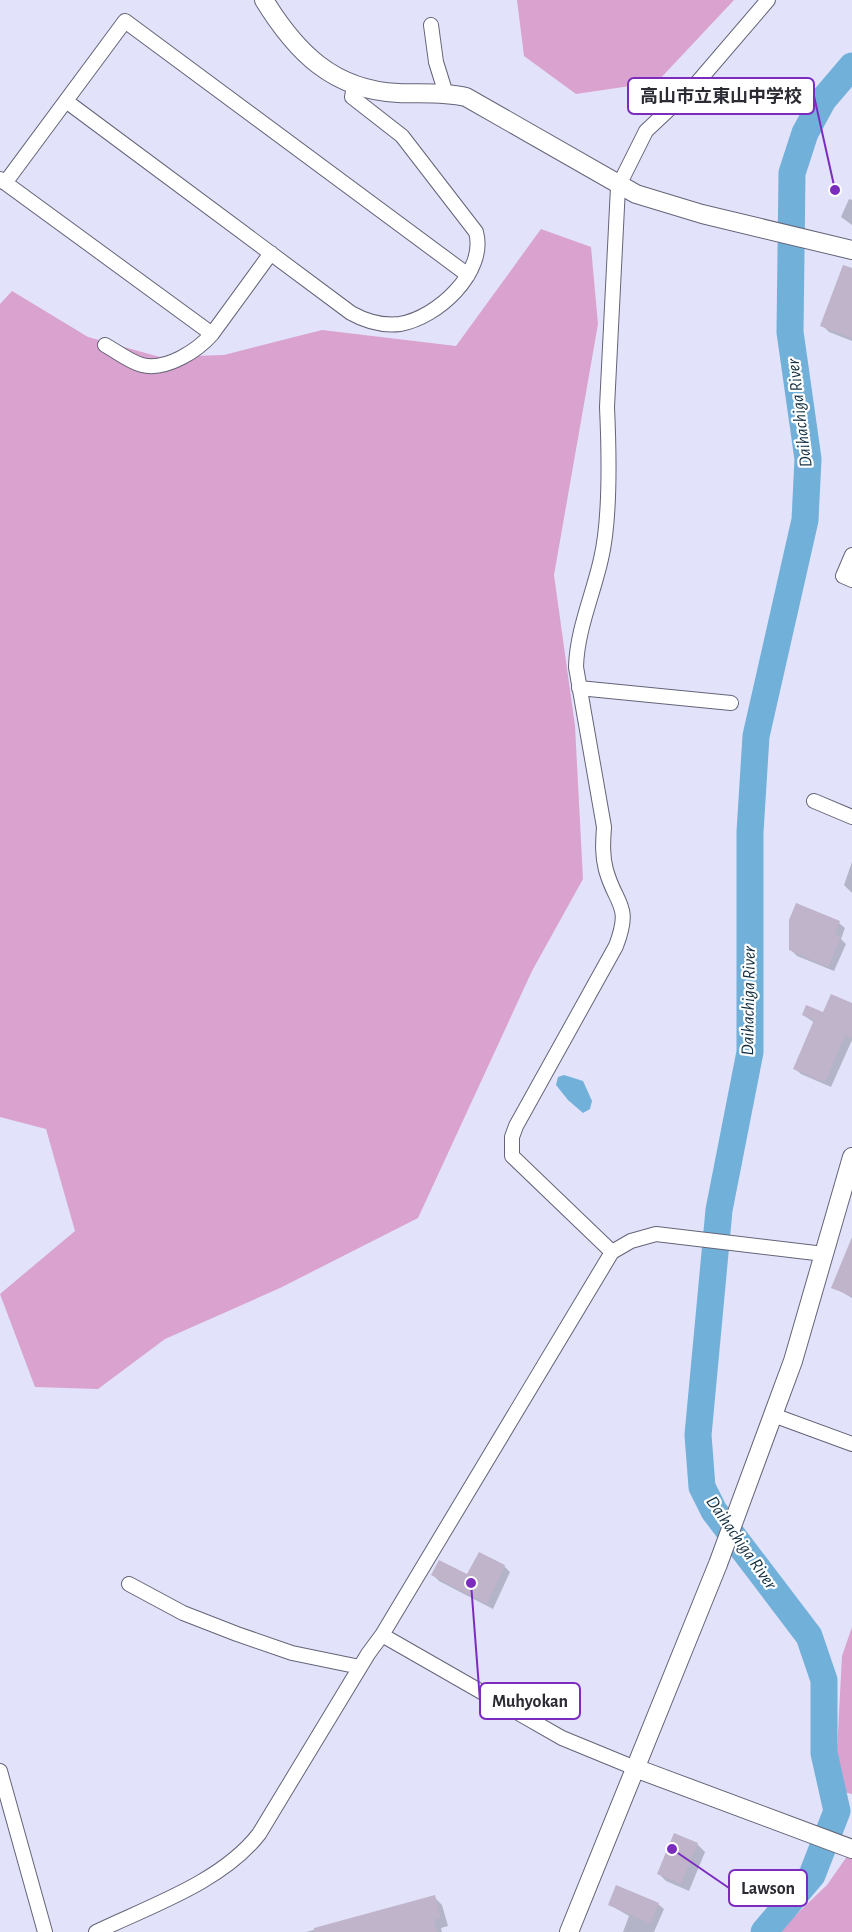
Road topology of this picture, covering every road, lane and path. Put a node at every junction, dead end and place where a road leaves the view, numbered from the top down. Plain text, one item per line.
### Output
1 (264, 0) edge
2 (768, 0) edge
3 (431, 25) dead end
4 (354, 86) junction
5 (446, 94) junction
6 (66, 101) junction
7 (2, 181) edge
8 (618, 187) junction
9 (852, 250) edge
10 (271, 253) junction
11 (468, 274) junction
12 (212, 334) junction
13 (105, 345) dead end
14 (852, 555) edge
15 (852, 580) edge
16 (579, 688) junction
17 (731, 703) dead end
18 (814, 801) dead end
19 (852, 817) edge
20 (852, 1157) edge
21 (612, 1252) junction
22 (824, 1254) junction
23 (773, 1415) junction
24 (852, 1443) edge
25 (129, 1584) dead end
26 (382, 1635) junction
27 (360, 1667) junction
28 (635, 1768) junction
29 (0, 1771) edge
30 (852, 1849) edge
31 (45, 1932) edge
32 (96, 1932) edge
33 (569, 1932) edge

1 - 4 street
2 - 8 street
3 - 5 street
4 - 5 street
4 - 11 street
5 - 8 street
6 - 7 street
6 - 10 street
6 - 11 street
7 - 12 street
8 - 9 street
8 - 16 street
10 - 11 street
10 - 12 street
12 - 13 street
14 - 15 street
16 - 17 street
16 - 21 street
18 - 19 street
20 - 22 street
21 - 22 street
21 - 26 street
22 - 23 street
23 - 24 street
23 - 28 street
25 - 27 street
26 - 27 street
26 - 28 street
27 - 32 street
28 - 30 street
28 - 33 street
29 - 31 street

